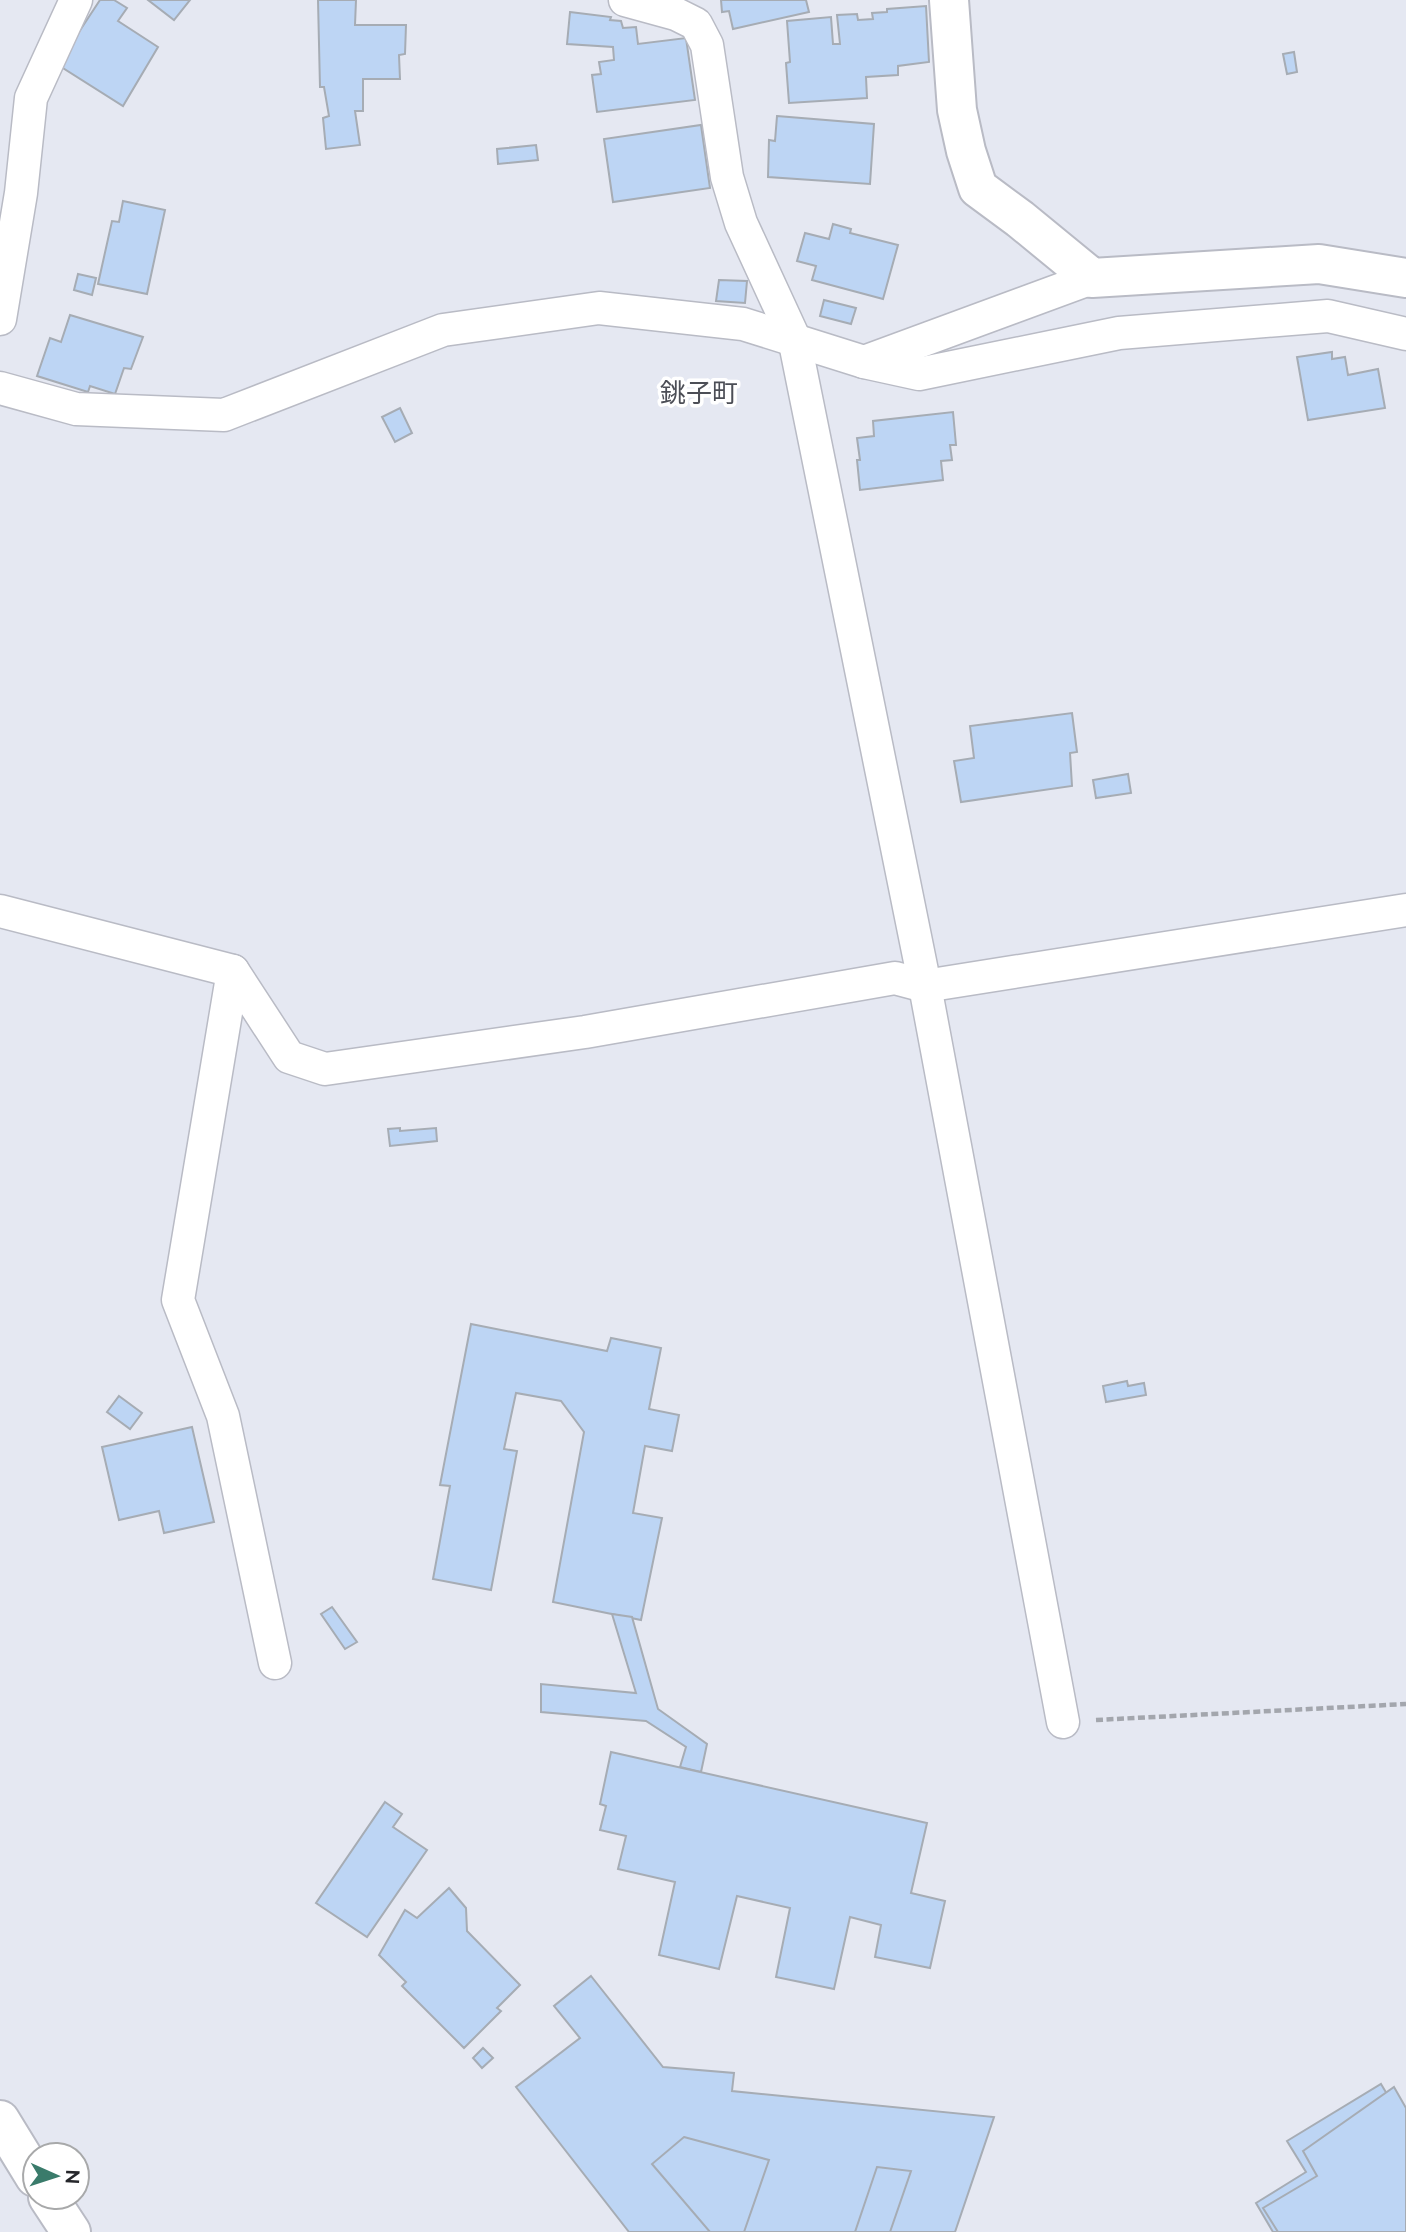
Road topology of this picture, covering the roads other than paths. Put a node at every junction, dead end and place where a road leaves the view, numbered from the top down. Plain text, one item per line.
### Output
1 (76, 0) edge
2 (625, 0) edge
3 (949, 0) edge
4 (1092, 278) junction
5 (1406, 278) edge
6 (0, 319) edge
7 (1406, 334) edge
8 (794, 338) junction
9 (864, 362) junction
10 (0, 388) edge
11 (1406, 910) edge
12 (0, 911) edge
13 (233, 971) junction
14 (925, 986) junction
15 (275, 1663) dead end
16 (1063, 1722) road end
17 (0, 2120) edge
18 (21, 2154) edge
19 (57, 2211) edge
20 (71, 2232) edge

1 - 6 street
2 - 8 street
3 - 4 street
4 - 5 street
4 - 9 street
7 - 9 street
8 - 9 street
8 - 10 street
8 - 14 street
11 - 14 street
12 - 13 street
13 - 14 street
13 - 15 street
14 - 16 street
17 - 18 street
19 - 20 street

